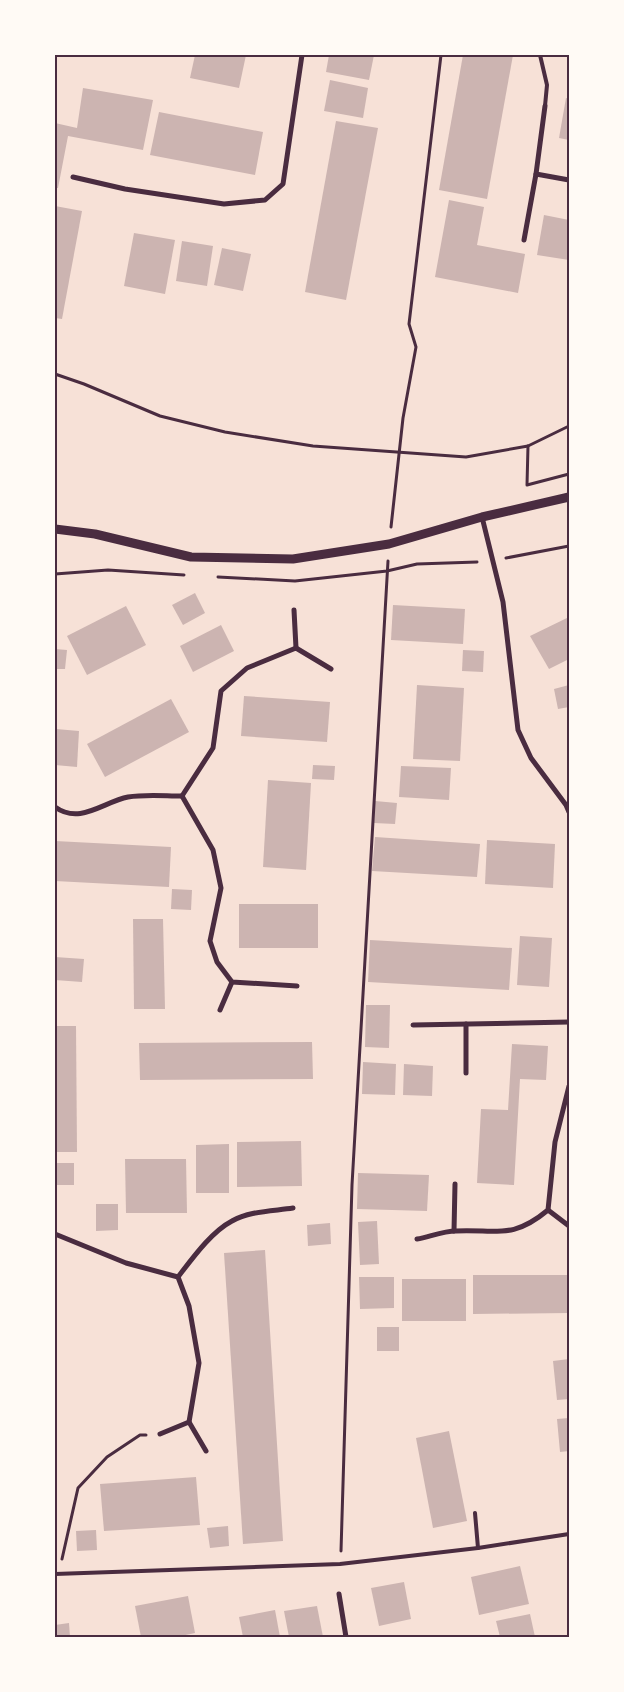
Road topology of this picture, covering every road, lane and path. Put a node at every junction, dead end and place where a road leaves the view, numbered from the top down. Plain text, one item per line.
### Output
1 (302, 55) edge
2 (441, 55) edge
3 (540, 55) edge
4 (545, 106) joint
5 (536, 174) junction
6 (73, 177) dead end
7 (569, 180) edge
8 (524, 240) dead end
9 (55, 374) edge
10 (569, 426) edge
11 (528, 446) junction
12 (399, 451) junction
13 (569, 474) edge
14 (569, 497) edge
15 (482, 517) junction
16 (55, 528) edge
17 (389, 544) junction
18 (294, 610) dead end
19 (296, 648) junction
20 (331, 670) dead end
21 (182, 796) junction
22 (55, 807) edge
23 (569, 812) edge
24 (232, 982) junction
25 (297, 986) dead end
26 (220, 1010) dead end
27 (569, 1022) edge
28 (466, 1024) junction
29 (413, 1025) dead end
30 (466, 1073) dead end
31 (569, 1086) edge
32 (455, 1184) dead end
33 (293, 1208) dead end
34 (548, 1210) junction
35 (569, 1226) edge
36 (454, 1231) junction
37 (55, 1234) edge
38 (417, 1240) dead end
39 (178, 1277) junction
40 (189, 1422) junction
41 (160, 1434) joint
42 (206, 1451) dead end
43 (475, 1513) dead end
44 (569, 1534) edge
45 (478, 1548) junction
46 (340, 1564) junction
47 (55, 1574) edge
48 (61, 1574) junction
49 (340, 1594) dead end
50 (346, 1637) edge

1 - 6 street
2 - 12 path
3 - 4 lane
4 - 5 street
5 - 7 street
5 - 8 street
9 - 12 path
10 - 11 path
11 - 12 path
11 - 13 path
12 - 17 path
14 - 15 street
15 - 17 street
15 - 23 street
16 - 17 street
17 - 46 path
18 - 19 street
19 - 20 street
19 - 21 street
21 - 22 street
21 - 24 street
24 - 25 street
24 - 26 street
27 - 28 street
28 - 29 street
28 - 30 street
31 - 34 street
32 - 36 street
33 - 39 street
34 - 35 street
34 - 36 street
36 - 38 street
37 - 39 street
39 - 40 street
40 - 41 street
40 - 42 street
41 - 48 path
43 - 45 lane
44 - 45 lane
45 - 46 lane
46 - 48 lane
47 - 48 lane
49 - 50 street

